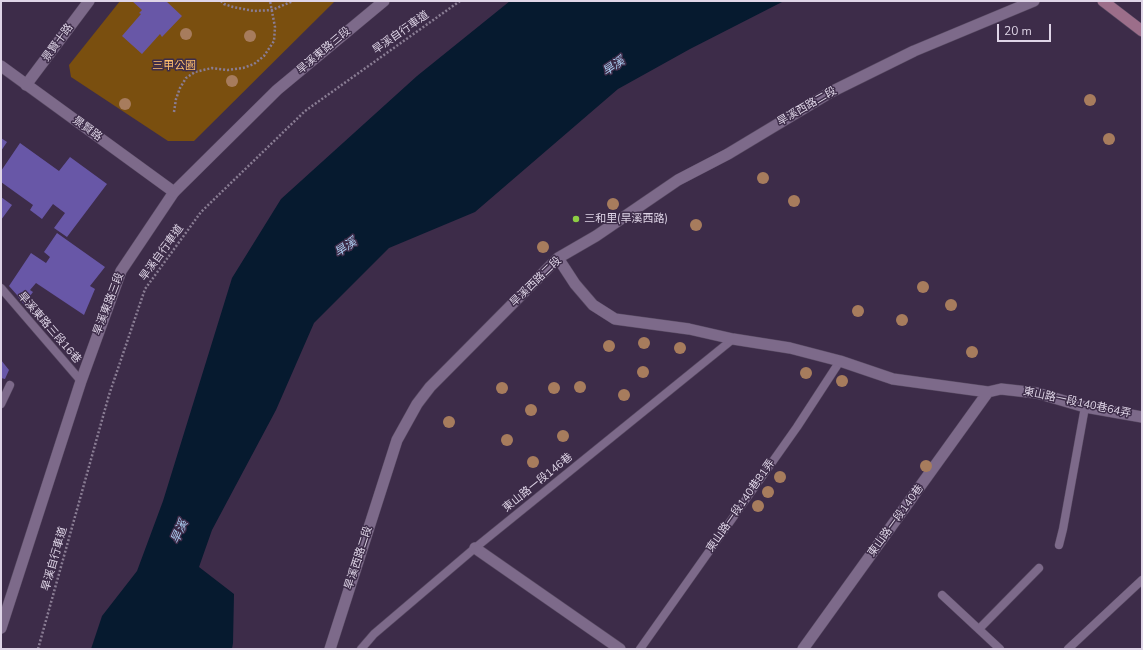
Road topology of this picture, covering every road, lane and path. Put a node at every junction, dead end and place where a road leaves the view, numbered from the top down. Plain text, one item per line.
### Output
1 (89, 1) edge
2 (221, 1) edge
3 (270, 1) edge
4 (293, 1) edge
5 (384, 1) edge
6 (460, 1) edge
7 (1034, 1) edge
8 (1103, 1) edge
9 (272, 10) junction
10 (1142, 31) edge
11 (1, 66) edge
12 (26, 85) junction
13 (174, 112) dead end
14 (174, 192) junction
15 (558, 258) junction
16 (1, 288) edge
17 (733, 339) junction
18 (840, 361) junction
19 (81, 382) junction
20 (10, 385) dead end
21 (988, 392) junction
22 (1, 404) edge
23 (1085, 407) junction
24 (1142, 417) edge
25 (1059, 545) dead end
26 (475, 548) junction
27 (1039, 568) dead end
28 (1142, 580) edge
29 (942, 595) dead end
30 (1, 628) edge
31 (979, 629) junction
32 (38, 649) edge
33 (330, 649) edge
34 (361, 649) edge
35 (620, 649) edge
36 (640, 649) edge
37 (803, 649) edge
38 (1000, 649) edge
39 (1068, 649) edge

1 - 12 street, 景賢十路
2 - 9 path
3 - 9 path
4 - 9 path
5 - 14 street, 旱溪東路三段
6 - 32 path, 旱溪自行車道
7 - 15 street, 旱溪西路二段
8 - 10 main road
9 - 13 path
11 - 12 street, 景賢路
12 - 14 street, 景賢路
14 - 19 street, 旱溪東路三段
15 - 17 street, 東山路一段140巷64弄
15 - 33 street, 旱溪西路二段
16 - 19 lane, 旱溪東路三段16巷
17 - 18 street, 東山路一段140巷64弄
17 - 26 lane, 東山路一段146巷
18 - 21 street, 東山路一段140巷64弄
18 - 36 lane, 東山路一段140巷81弄
19 - 30 street, 旱溪東路三段
20 - 22 lane
21 - 23 street, 東山路一段140巷64弄
21 - 37 street, 東山路一段140巷
23 - 24 street, 東山路一段140巷64弄
23 - 25 lane
26 - 34 lane, 東山路一段146巷
26 - 35 street
27 - 31 lane
28 - 39 lane
29 - 31 lane
31 - 38 lane

